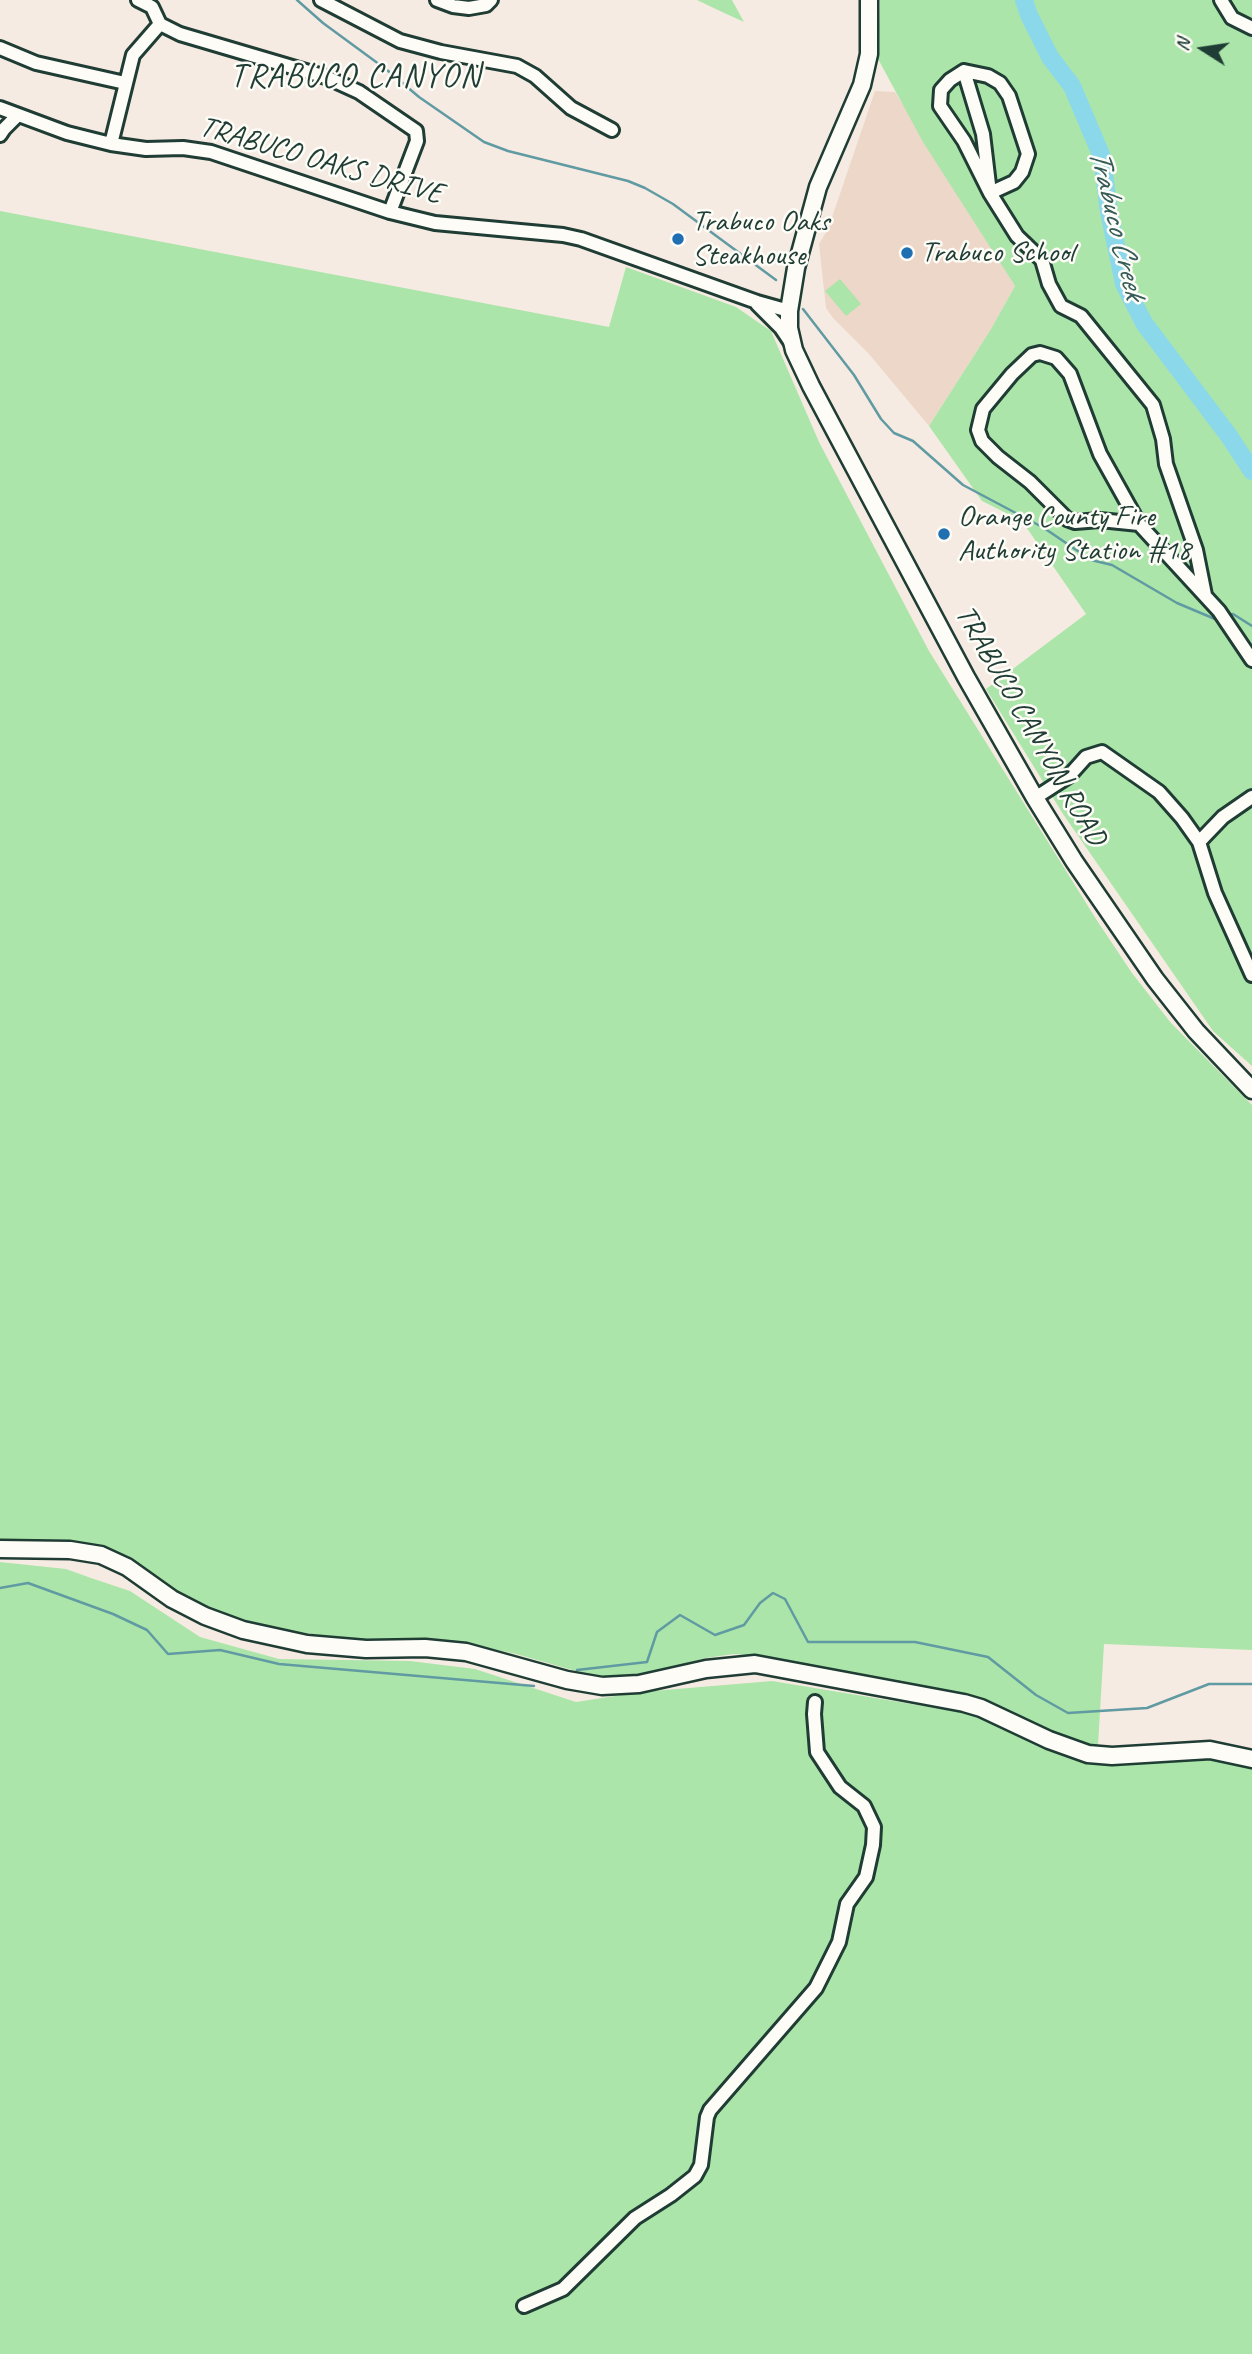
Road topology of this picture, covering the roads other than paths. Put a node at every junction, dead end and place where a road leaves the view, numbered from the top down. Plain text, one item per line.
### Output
1 (138, 0) edge
2 (321, 0) edge
3 (437, 0) edge
4 (491, 0) edge
5 (869, 0) edge
6 (1221, 0) edge
7 (160, 24) junction
8 (1252, 28) edge
9 (0, 48) edge
10 (964, 71) junction
11 (125, 83) junction
12 (0, 108) edge
13 (17, 116) junction
14 (612, 130) dead end
15 (0, 135) edge
16 (111, 144) junction
17 (990, 193) junction
18 (390, 212) junction
19 (751, 299) junction
20 (789, 311) junction
21 (794, 349) junction
22 (1139, 524) junction
23 (1205, 595) junction
24 (1252, 660) edge
25 (1252, 797) edge
26 (1035, 798) junction
27 (1199, 842) junction
28 (1252, 975) edge
29 (1252, 1090) edge
30 (0, 1549) edge
31 (815, 1702) dead end
32 (1252, 1759) edge
33 (524, 2305) dead end

1 - 7 street
2 - 14 street
3 - 4 street
5 - 20 main road, TRABUCO CANYON ROAD
6 - 8 street
7 - 11 street
7 - 18 street
9 - 11 street
10 - 17 street
10 - 17 street
10 - 17 street
11 - 16 street
12 - 13 street, TRABUCO OAKS DRIVE
13 - 15 street
13 - 16 street, TRABUCO OAKS DRIVE
16 - 18 street, TRABUCO OAKS DRIVE
17 - 23 street
18 - 19 street, TRABUCO OAKS DRIVE
19 - 20 street, TRABUCO OAKS DRIVE
19 - 21 street
20 - 21 main road, TRABUCO CANYON ROAD
21 - 26 main road, TRABUCO CANYON ROAD
22 - 22 street
22 - 23 street
23 - 24 street
25 - 27 street
26 - 27 street
26 - 29 main road, TRABUCO CANYON ROAD
27 - 28 street
30 - 32 main road
31 - 33 street

